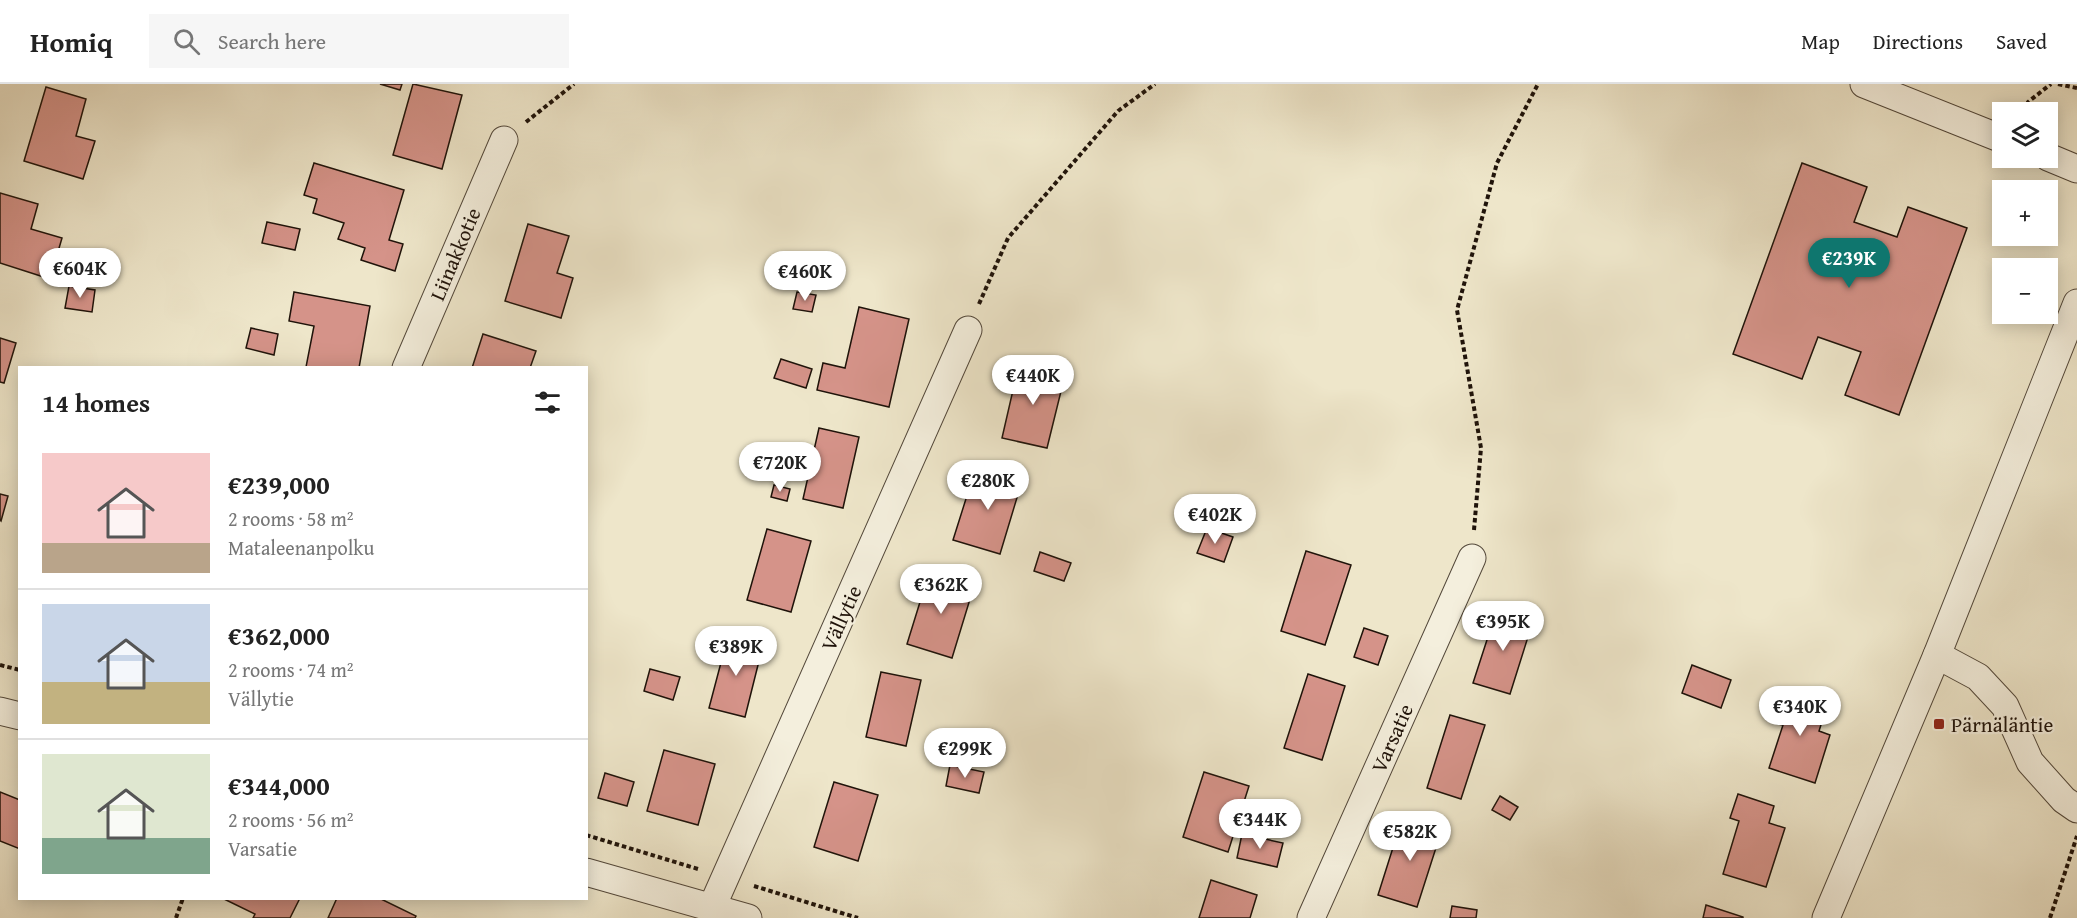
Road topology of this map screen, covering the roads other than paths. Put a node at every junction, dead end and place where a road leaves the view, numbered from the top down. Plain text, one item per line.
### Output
1 (1864, 84) edge
2 (1992, 135) edge
3 (504, 140) road end
4 (2058, 161) edge
5 (2077, 169) edge
6 (2077, 303) edge
7 (968, 330) road end
8 (407, 366) edge
9 (1472, 558) road end
10 (1937, 655) junction
11 (0, 711) edge
12 (18, 716) edge
13 (2077, 809) edge
14 (588, 873) edge
15 (712, 907) junction
16 (748, 918) edge
17 (1311, 918) edge
18 (1826, 918) edge

1 - 2 street
3 - 8 street, Liinakkotie
4 - 5 street
6 - 10 street
7 - 15 street, Vällytie
9 - 17 street, Varsatie
10 - 13 street
10 - 18 street
11 - 12 street
14 - 15 street
15 - 16 street

